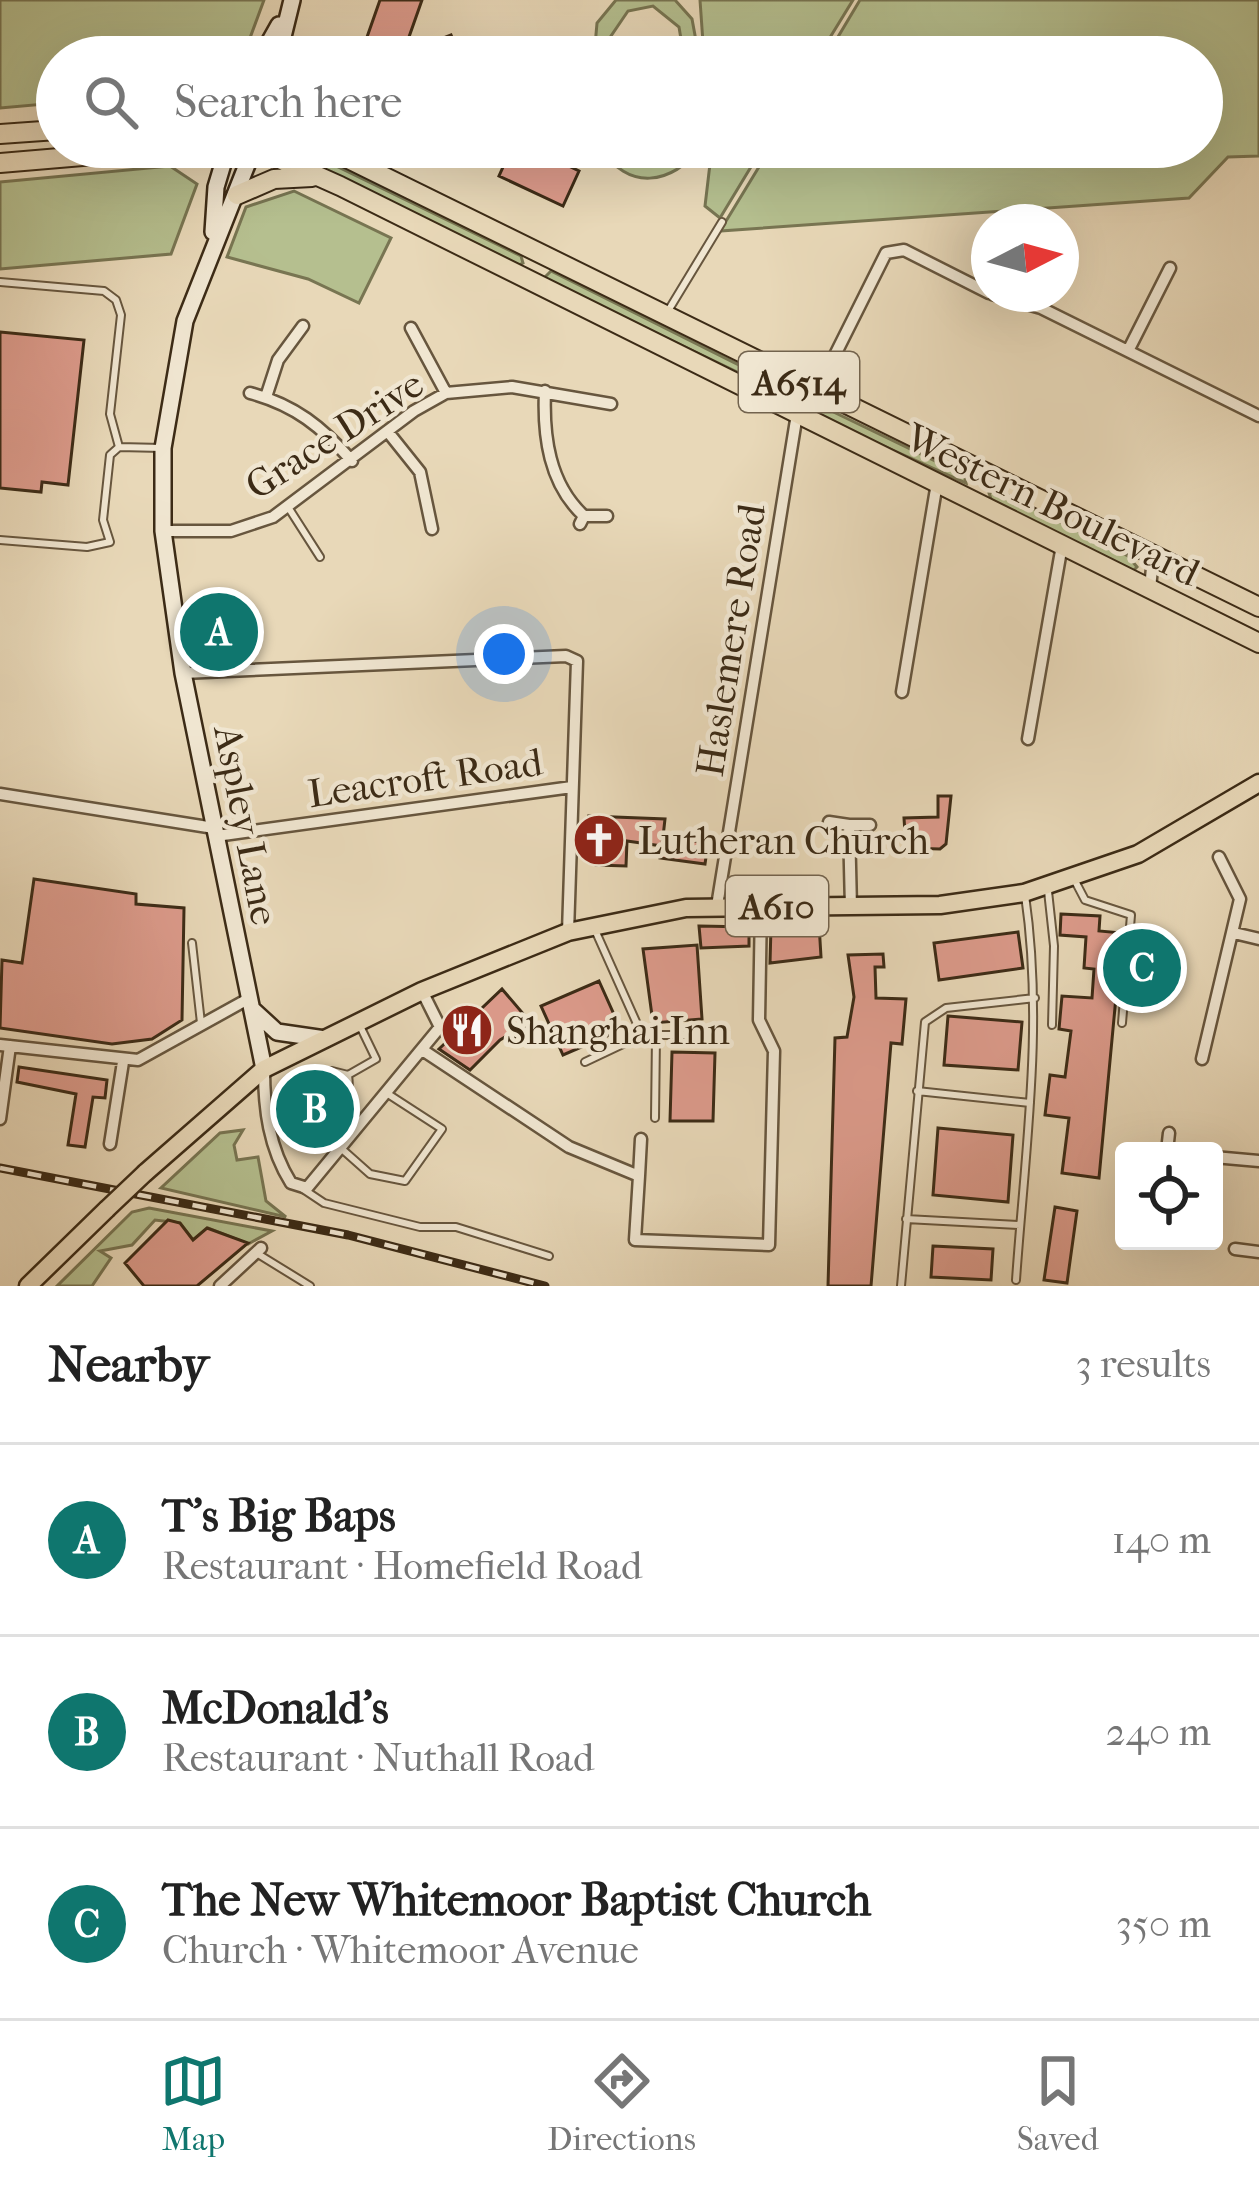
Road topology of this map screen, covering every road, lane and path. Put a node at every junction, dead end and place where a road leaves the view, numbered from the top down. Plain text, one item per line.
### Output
1 (291, 3) edge
2 (273, 36) edge
3 (283, 36) edge
4 (36, 131) edge
5 (0, 134) edge
6 (36, 160) edge
7 (0, 163) edge
8 (229, 168) edge
9 (240, 168) edge
10 (296, 168) edge
11 (366, 168) edge
12 (323, 178) junction
13 (237, 195) junction
14 (722, 222) dead end
15 (213, 241) junction
16 (540, 254) junction
17 (1171, 268) dead end
18 (527, 281) junction
19 (0, 282) edge
20 (971, 284) edge
21 (1049, 312) edge
22 (666, 316) junction
23 (303, 326) dead end
24 (431, 329) dead end
25 (293, 340) junction
26 (306, 351) dead end
27 (1128, 352) junction
28 (545, 391) junction
29 (817, 391) junction
30 (250, 393) dead end
31 (446, 393) junction
32 (266, 397) junction
33 (610, 404) dead end
34 (797, 415) junction
35 (1259, 416) edge
36 (388, 432) junction
37 (119, 447) junction
38 (163, 448) junction
39 (352, 461) junction
40 (982, 472) junction
41 (937, 483) junction
42 (969, 500) junction
43 (288, 507) junction
44 (445, 514) dead end
45 (430, 515) junction
46 (607, 517) dead end
47 (432, 530) dead end
48 (163, 531) junction
49 (3, 541) edge
50 (1061, 545) junction
51 (320, 557) dead end
52 (1153, 557) junction
53 (1150, 589) junction
54 (1259, 607) edge
55 (1259, 643) edge
56 (183, 674) junction
57 (902, 692) dead end
58 (1028, 739) dead end
59 (572, 787) junction
60 (1259, 788) edge
61 (0, 794) edge
62 (829, 821) dead end
63 (849, 825) junction
64 (870, 825) dead end
65 (215, 832) junction
66 (1220, 857) dead end
67 (1074, 879) junction
68 (1047, 886) junction
69 (1024, 892) junction
70 (761, 905) junction
71 (717, 906) junction
72 (850, 908) junction
73 (593, 927) junction
74 (568, 932) junction
75 (1234, 933) junction
76 (1259, 939) edge
77 (192, 943) dead end
78 (422, 992) junction
79 (1035, 998) junction
80 (249, 1003) junction
81 (1212, 1019) junction
82 (358, 1022) junction
83 (1123, 1023) dead end
84 (1227, 1023) dead end
85 (1052, 1025) dead end
86 (202, 1026) junction
87 (642, 1035) junction
88 (693, 1035) dead end
89 (656, 1036) junction
90 (325, 1039) junction
91 (5, 1046) edge
92 (424, 1051) junction
93 (1202, 1059) dead end
94 (123, 1062) junction
95 (586, 1062) dead end
96 (264, 1069) junction
97 (347, 1075) junction
98 (917, 1091) junction
99 (388, 1094) junction
100 (1030, 1102) junction
101 (291, 1111) junction
102 (267, 1117) junction
103 (656, 1118) dead end
104 (0, 1119) edge
105 (1169, 1133) dead end
106 (641, 1139) dead end
107 (1168, 1142) edge
108 (110, 1144) dead end
109 (343, 1150) junction
110 (1223, 1158) edge
111 (1259, 1161) edge
112 (638, 1176) junction
113 (301, 1186) junction
114 (907, 1219) junction
115 (1020, 1225) junction
116 (1235, 1249) dead end
117 (259, 1251) joint
118 (1259, 1252) edge
119 (549, 1256) dead end
120 (1016, 1280) dead end
121 (28, 1286) edge
122 (220, 1286) edge
123 (310, 1286) edge
124 (901, 1286) edge

1 - 2 main road
1 - 3 main road
4 - 5 highway
6 - 7 highway
8 - 15 main road, Aspley Lane
9 - 13 main road, Aspley Lane
10 - 12 highway, Western Boulevard / A6514
11 - 16 highway, Western Boulevard / A6514
12 - 13 highway
12 - 18 highway, Western Boulevard / A6514
13 - 15 main road, Aspley Lane
14 - 22 lane
15 - 38 main road, Aspley Lane
16 - 18 street
16 - 22 highway, Western Boulevard / A6514
17 - 27 street
18 - 34 highway, Western Boulevard / A6514
19 - 37 lane
20 - 29 street
21 - 27 street
22 - 29 highway, Western Boulevard / A6514
23 - 25 street
24 - 31 street
25 - 26 street
25 - 32 street
27 - 35 street
28 - 31 street, Grace Drive
28 - 33 street, Grace Drive
28 - 46 street
29 - 34 street
29 - 40 highway, Western Boulevard / A6514
30 - 32 street
31 - 36 street, Grace Drive
32 - 39 street
34 - 41 highway, Western Boulevard / A6514
34 - 71 street, Haslemere Road
36 - 39 street, Grace Drive
36 - 45 street
37 - 38 lane
37 - 49 lane
38 - 48 main road, Aspley Lane
39 - 43 street, Grace Drive
40 - 42 highway
40 - 52 highway, Western Boulevard / A6514
41 - 42 highway, Western Boulevard / A6514
41 - 57 street
42 - 50 highway, Western Boulevard / A6514
43 - 48 street, Grace Drive
43 - 51 lane
44 - 45 street
45 - 47 street
48 - 56 main road, Aspley Lane
50 - 53 highway, Western Boulevard / A6514
50 - 58 street
52 - 53 street
52 - 54 highway, Western Boulevard / A6514
53 - 55 highway, Western Boulevard / A6514
56 - 59 street
56 - 65 main road, Aspley Lane
59 - 65 street, Leacroft Road
59 - 74 street
60 - 67 main road, A610
61 - 65 street, Leacroft Road
62 - 63 street
63 - 64 street
63 - 72 street
65 - 80 main road, Aspley Lane
66 - 75 street
67 - 68 main road, A610
67 - 83 lane
68 - 69 main road, A610
68 - 85 lane
69 - 72 main road, A610
69 - 79 lane
70 - 71 main road, A610
70 - 72 main road, A610
70 - 112 street
71 - 73 main road, A610
73 - 74 main road, A610
73 - 87 lane
74 - 78 main road, A610
75 - 76 street
75 - 81 street
77 - 86 lane
78 - 82 main road, A610
78 - 92 street
79 - 98 lane
79 - 100 lane
80 - 86 street
80 - 90 main road
80 - 96 main road, Aspley Lane
81 - 84 street
81 - 93 street
82 - 90 main road, A610
82 - 97 lane
86 - 94 street
87 - 89 lane
87 - 95 lane
88 - 89 lane
89 - 103 lane
90 - 96 main road, A610
91 - 94 street
91 - 104 street
92 - 99 street
92 - 112 street
94 - 108 street
96 - 102 street
96 - 121 main road, A610, bridge
97 - 101 lane
97 - 101 lane
98 - 100 lane
98 - 114 lane
99 - 109 street
99 - 109 lane
100 - 115 lane
101 - 102 lane
102 - 113 street
105 - 107 street
106 - 112 street
109 - 113 street
110 - 111 street
113 - 119 lane
114 - 115 lane
114 - 124 lane
115 - 120 lane
116 - 118 street
117 - 122 street
117 - 123 lane

